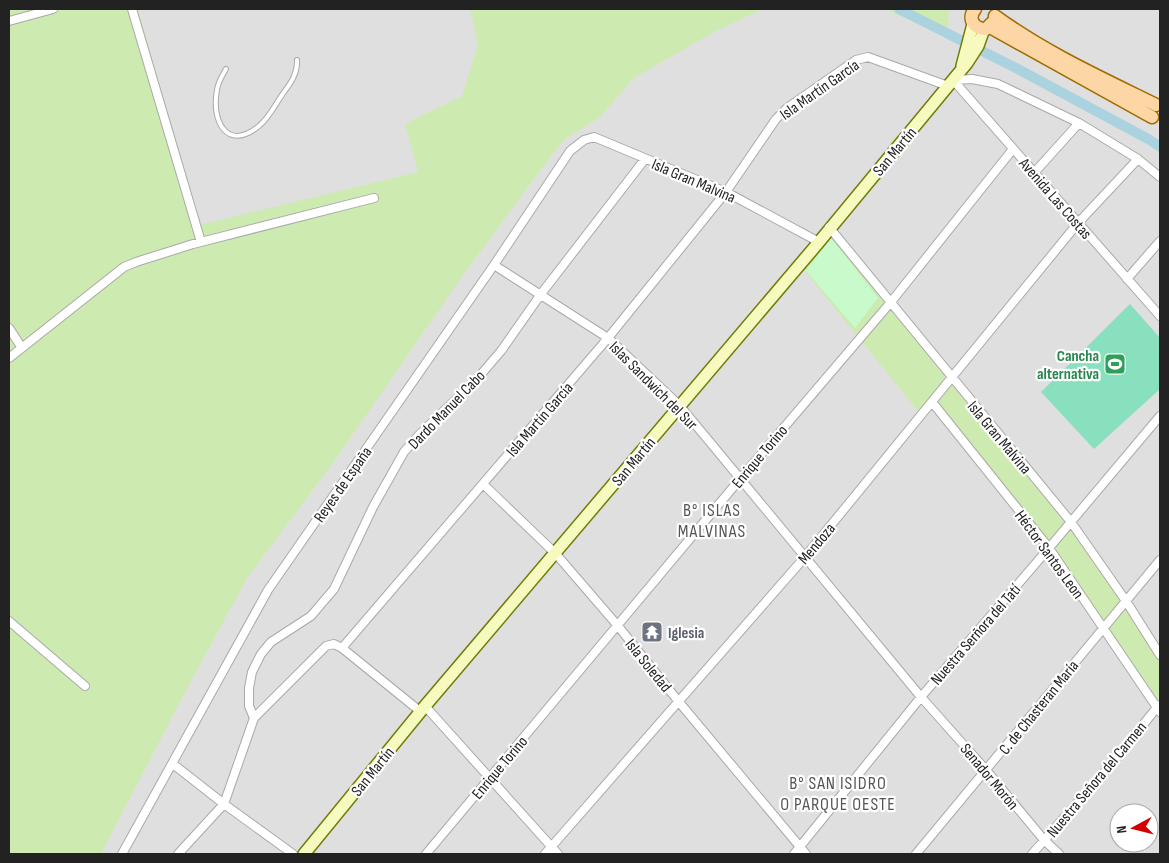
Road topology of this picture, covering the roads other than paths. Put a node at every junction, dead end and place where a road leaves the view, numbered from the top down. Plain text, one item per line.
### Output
1 (53, 9) edge
2 (132, 9) edge
3 (959, 9) edge
4 (980, 20) edge
5 (9, 21) edge
6 (298, 60) dead end
7 (226, 69) dead end
8 (951, 83) junction
9 (1157, 112) edge
10 (1079, 123) junction
11 (594, 137) joint
12 (1013, 149) junction
13 (645, 159) junction
14 (1138, 159) junction
15 (1034, 173) junction
16 (1160, 177) edge
17 (726, 192) junction
18 (374, 198) dead end
19 (1078, 223) junction
20 (830, 227) junction
21 (1160, 241) edge
22 (201, 242) junction
23 (819, 242) junction
24 (494, 265) junction
25 (1127, 279) junction
26 (541, 294) junction
27 (890, 302) junction
28 (1160, 316) edge
29 (9, 328) edge
30 (608, 338) junction
31 (22, 348) junction
32 (9, 358) edge
33 (952, 379) junction
34 (932, 402) junction
35 (680, 406) junction
36 (1160, 416) edge
37 (740, 479) junction
38 (483, 484) junction
39 (1071, 522) junction
40 (1049, 548) junction
41 (556, 554) junction
42 (805, 557) junction
43 (1160, 560) edge
44 (1126, 600) junction
45 (9, 622) edge
46 (618, 626) junction
47 (1102, 629) junction
48 (342, 648) junction
49 (1160, 655) edge
50 (85, 686) dead end
51 (921, 697) junction
52 (679, 702) junction
53 (1159, 707) edge
54 (423, 709) junction
55 (254, 718) junction
56 (173, 764) junction
57 (986, 770) junction
58 (489, 778) junction
59 (224, 804) junction
60 (1044, 840) junction
61 (551, 846) junction
62 (800, 847) junction
63 (122, 854) edge
64 (178, 854) edge
65 (293, 854) edge
66 (304, 854) edge
67 (426, 854) edge
68 (545, 854) edge
69 (558, 854) edge
70 (794, 854) edge
71 (806, 854) edge
72 (916, 854) edge
73 (1032, 854) edge
74 (1059, 854) edge

1 - 5 street
2 - 22 street
3 - 4 main road
4 - 8 main road, San Martín
4 - 9 main road
6 - 7 lane
8 - 10 street
8 - 12 street, Avenida Las Costas
8 - 17 street, Isla Martín García
8 - 20 main road, San Martín
10 - 14 street
10 - 15 street
11 - 13 street, Isla Gran Malvina
11 - 24 street, Reyes de España
12 - 15 street, Avenida Las Costas
12 - 27 street, Enrique Torino
13 - 17 street, Isla Gran Malvina
13 - 26 street, Dardo Manuel Cabo
14 - 16 street
14 - 19 street, Mendoza
15 - 19 street, Avenida Las Costas
17 - 23 street, Isla Gran Malvina
17 - 30 street, Isla Martín García
18 - 22 street
19 - 25 street, Avenida Las Costas
19 - 33 street, Mendoza
20 - 23 main road, San Martín
20 - 27 street, Isla Gran Malvina
21 - 25 street
22 - 31 street
23 - 35 main road, San Martín
24 - 26 street, Islas Sandwich del Sur
24 - 56 street, Reyes de España
25 - 28 street, Avenida Las Costas
26 - 30 street, Islas Sandwich del Sur
26 - 55 street, Dardo Manuel Cabo
27 - 33 street, Isla Gran Malvina
27 - 37 street, Enrique Torino
29 - 31 street
30 - 35 street, Islas Sandwich del Sur
30 - 38 street, Isla Martín García
31 - 32 street
33 - 34 street, Mendoza
33 - 39 street, Isla Gran Malvina
34 - 40 street, Héctor Santos Leon
34 - 42 street, Mendoza
35 - 37 street, Islas Sandwich del Sur
35 - 41 main road, San Martín
36 - 39 street, Nuestra Serñora del Tatí
37 - 42 street, Islas Sandwich del Sur
37 - 46 street, Enrique Torino
38 - 41 street, Isla Soledad
38 - 48 street, Isla Martín García
39 - 40 street, Nuestra Serñora del Tatí
39 - 44 street, Isla Gran Malvina
40 - 47 street, Héctor Santos Leon
40 - 51 street, Nuestra Serñora del Tatí
41 - 46 street, Isla Soledad
41 - 54 main road, San Martín
42 - 51 street, Islas Sandwich del Sur
42 - 52 street, Mendoza
43 - 44 street, C. de Chasteran María
44 - 47 street, C. de Chasteran María
44 - 49 street, Isla Gran Malvina
45 - 50 street
46 - 52 street, Isla Soledad
46 - 58 street, Enrique Torino
47 - 53 street, Héctor Santos Leon
47 - 57 street, C. de Chasteran María
48 - 54 street
48 - 55 street
51 - 57 street, Senador Morón
51 - 62 street, Nuestra Serñora del Tatí
52 - 61 street, Mendoza
52 - 62 street, Isla Soledad
53 - 60 street, Nuestra Señora del Carmen
54 - 58 street
54 - 66 main road, San Martín
55 - 59 street
56 - 59 street
56 - 63 street, Reyes de España
57 - 60 street, Senador Morón
57 - 72 street, C. de Chasteran María
58 - 61 street
58 - 67 street, Enrique Torino
59 - 64 street
59 - 65 street
60 - 73 street, Nuestra Señora del Carmen
60 - 74 street, Senador Morón
61 - 68 street, Mendoza
61 - 69 street
62 - 70 street, Nuestra Serñora del Tatí
62 - 71 street, Isla Soledad

